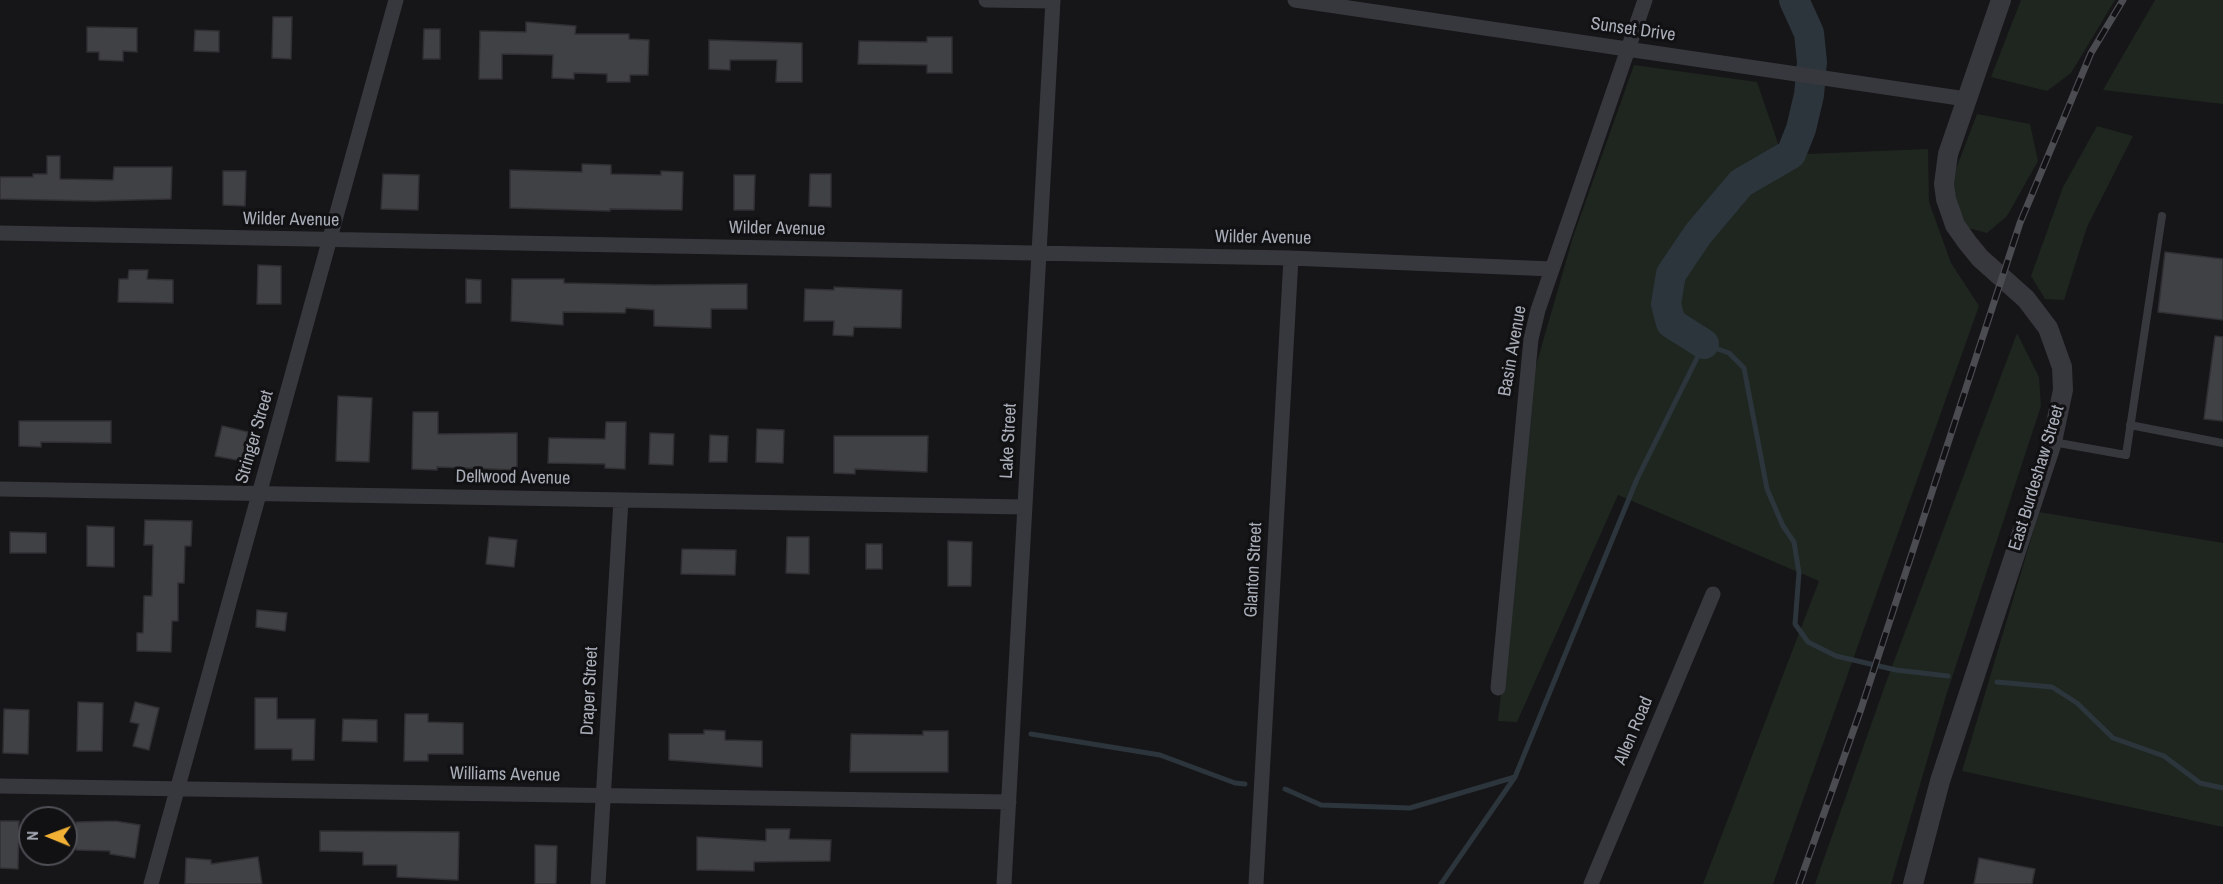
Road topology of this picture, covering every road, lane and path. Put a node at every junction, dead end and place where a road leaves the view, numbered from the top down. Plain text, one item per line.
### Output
1 (396, 0) edge
2 (986, 0) edge
3 (1295, 0) edge
4 (1645, 0) edge
5 (2001, 0) edge
6 (1053, 1) edge
7 (1628, 50) junction
8 (1966, 99) junction
9 (2162, 216) dead end
10 (0, 233) edge
11 (331, 240) junction
12 (1039, 253) junction
13 (1291, 258) junction
14 (1552, 269) junction
15 (2130, 425) junction
16 (2052, 442) junction
17 (2223, 443) edge
18 (0, 489) edge
19 (259, 493) junction
20 (621, 500) junction
21 (1025, 507) junction
22 (1713, 594) dead end
23 (1498, 688) dead end
24 (0, 786) edge
25 (178, 789) junction
26 (603, 796) junction
27 (1009, 802) junction
28 (151, 884) edge
29 (598, 884) edge
30 (1004, 884) edge
31 (1256, 884) edge
32 (1591, 884) edge
33 (1913, 884) edge

1 - 11 street, Stringer Street
2 - 6 street
3 - 7 street, Sunset Drive
4 - 7 street, Basin Avenue
5 - 8 street, East Burdeshaw Street
6 - 12 street, Lake Street
7 - 8 street, Sunset Drive
7 - 14 street, Basin Avenue
8 - 16 street, East Burdeshaw Street
9 - 15 lane
10 - 11 street, Wilder Avenue
11 - 12 street, Wilder Avenue
11 - 19 street, Stringer Street
12 - 13 street, Wilder Avenue
12 - 21 street, Lake Street
13 - 14 street, Wilder Avenue
13 - 31 street, Glanton Street
14 - 23 street, Basin Avenue
15 - 16 lane
15 - 17 lane
16 - 33 street, East Burdeshaw Street
18 - 19 street, Dellwood Avenue
19 - 20 street, Dellwood Avenue
19 - 25 street, Stringer Street
20 - 21 street, Dellwood Avenue
20 - 26 street, Draper Street
21 - 27 street, Lake Street
22 - 32 street, Allen Road
24 - 25 street, Williams Avenue
25 - 26 street, Williams Avenue
25 - 28 street, Stringer Street
26 - 27 street, Williams Avenue
26 - 29 street, Draper Street
27 - 30 street, Lake Street

